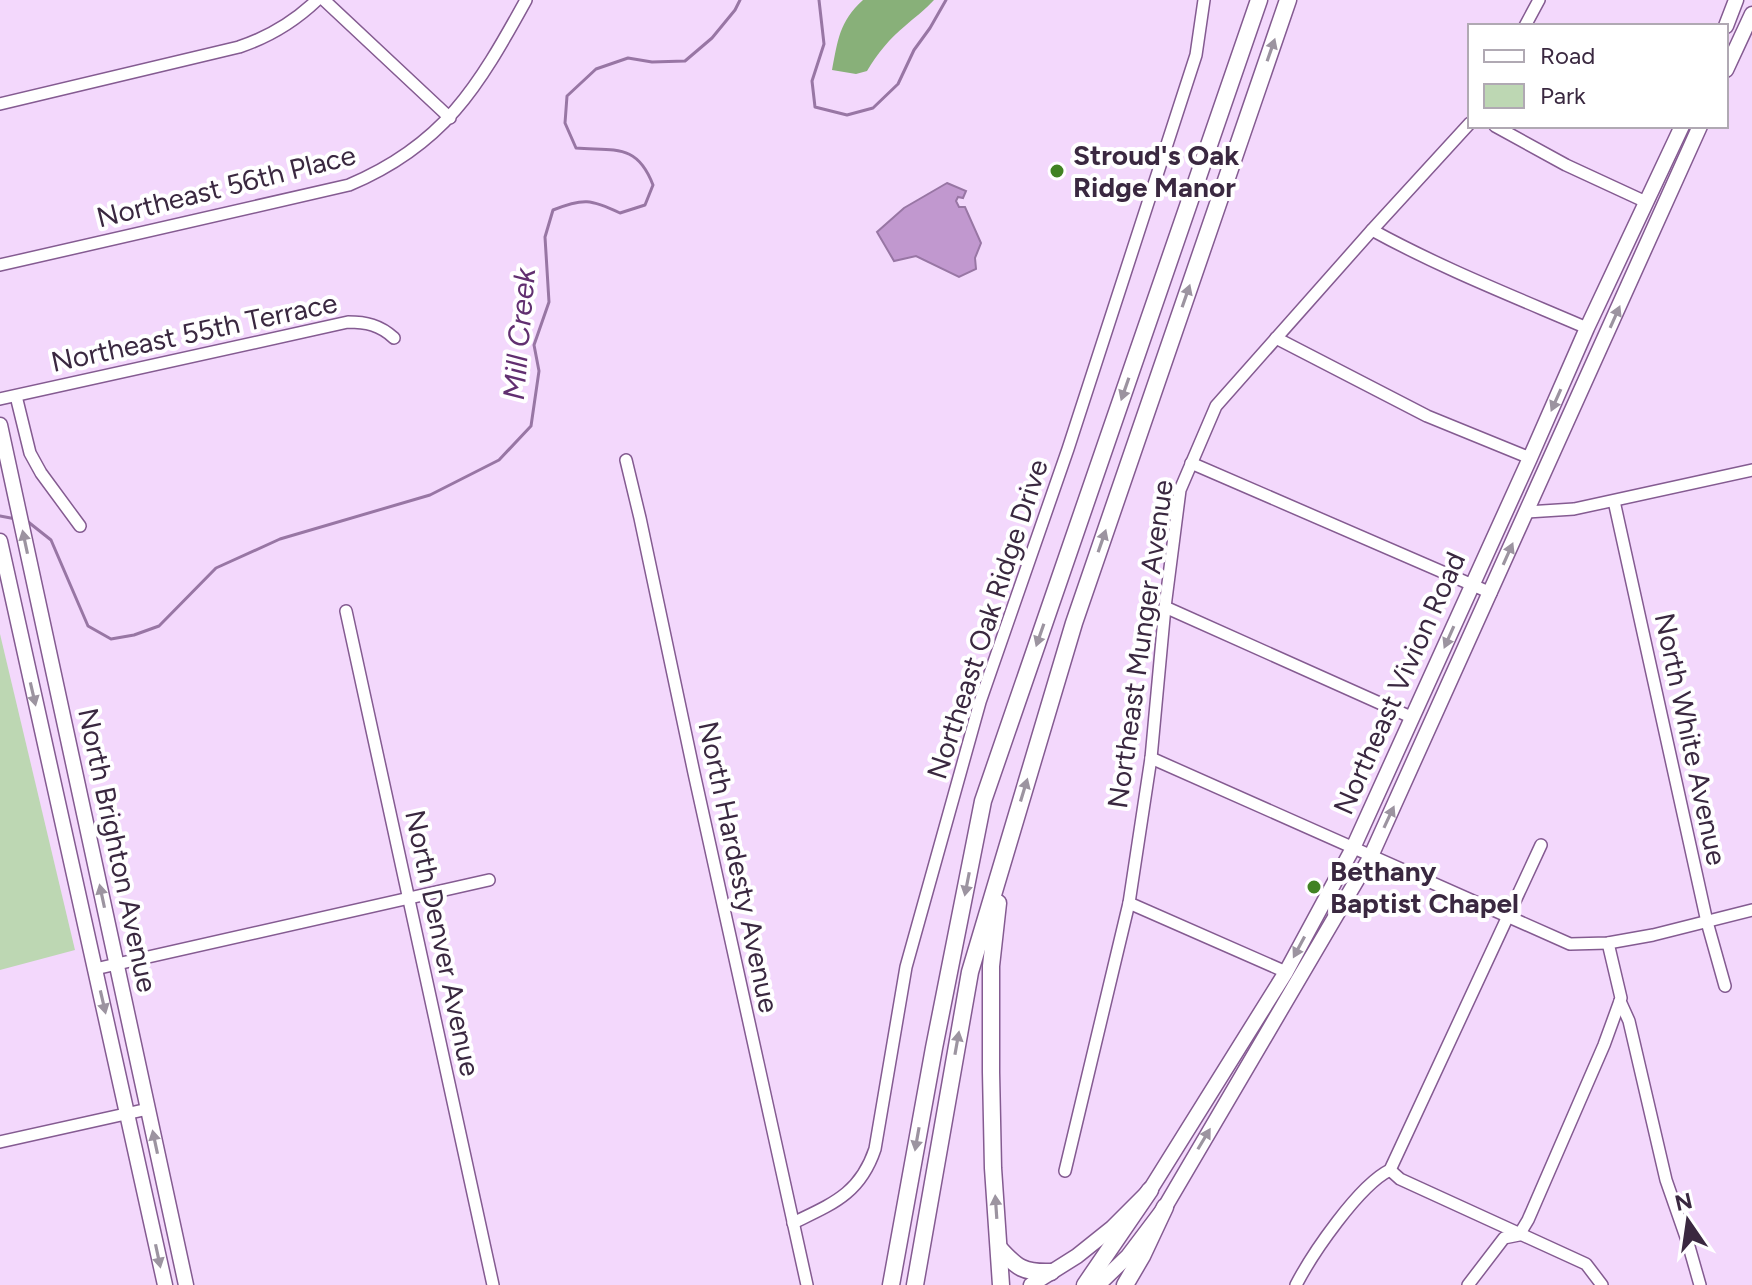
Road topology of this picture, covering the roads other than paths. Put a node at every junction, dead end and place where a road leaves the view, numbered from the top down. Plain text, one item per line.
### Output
1 (317, 0) edge
2 (324, 0) edge
3 (526, 0) edge
4 (1204, 0) edge
5 (1259, 0) edge
6 (1288, 0) edge
7 (1539, 0) edge
8 (1736, 0) edge
9 (1752, 14) edge
10 (1526, 24) edge
11 (1727, 24) edge
12 (1728, 66) edge
13 (0, 104) edge
14 (450, 118) junction
15 (1468, 125) edge
16 (1499, 128) edge
17 (1681, 128) edge
18 (1699, 128) edge
19 (1646, 202) junction
20 (1372, 230) junction
21 (0, 265) edge
22 (1587, 328) junction
23 (394, 338) dead end
24 (1276, 338) junction
25 (16, 396) junction
26 (0, 399) edge
27 (0, 425) edge
28 (1530, 458) junction
29 (626, 460) dead end
30 (1191, 463) junction
31 (1752, 472) edge
32 (1614, 501) junction
33 (1527, 512) junction
34 (80, 526) dead end
35 (0, 541) edge
36 (1472, 585) junction
37 (1491, 593) junction
38 (1165, 607) junction
39 (346, 611) dead end
40 (1413, 718) junction
41 (1151, 758) junction
42 (1541, 845) dead end
43 (1353, 848) junction
44 (1371, 856) junction
45 (1002, 864) junction
46 (489, 880) dead end
47 (408, 899) junction
48 (1129, 903) junction
49 (1752, 910) edge
50 (1507, 916) junction
51 (1707, 922) junction
52 (1608, 943) junction
53 (117, 964) junction
54 (95, 969) junction
55 (1286, 972) junction
56 (1725, 986) dead end
57 (1620, 1001) junction
58 (148, 1109) junction
59 (128, 1113) junction
60 (0, 1142) edge
61 (1390, 1170) junction
62 (1065, 1171) dead end
63 (1150, 1190) junction
64 (1165, 1207) junction
65 (793, 1223) junction
66 (1519, 1235) junction
67 (999, 1248) junction
68 (1051, 1272) junction
69 (165, 1285) edge
70 (186, 1285) edge
71 (493, 1285) edge
72 (807, 1285) edge
73 (891, 1285) edge
74 (915, 1285) edge
75 (1001, 1285) edge
76 (1031, 1285) edge
77 (1085, 1285) edge
78 (1098, 1285) edge
79 (1125, 1285) edge
80 (1296, 1285) edge
81 (1468, 1285) edge
82 (1602, 1285) edge
83 (1700, 1285) edge

1 - 13 street
2 - 14 street
3 - 14 street, Northeast 56th Place
4 - 65 street, Northeast Oak Ridge Drive
5 -> 73 highway
45 -> 6 highway
7 - 10 street
8 - 11 main road
9 - 12 main road
14 - 21 street, Northeast 56th Place
15 - 20 street, Northeast Munger Avenue
16 - 19 street
17 - 19 main road, Northeast Vivion Road
33 -> 18 main road, Northeast Vivion Road
19 - 22 main road, Northeast Vivion Road
20 - 22 street
20 - 24 street, Northeast Munger Avenue
22 -> 28 main road, Northeast Vivion Road
23 - 25 street, Northeast 55th Terrace
24 - 28 street
24 - 30 street, Northeast Munger Avenue
25 - 26 street, Northeast 55th Terrace
25 - 34 street
53 -> 27 main road, North Brighton Avenue
28 - 36 main road, Northeast Vivion Road
29 - 65 street, North Hardesty Avenue
30 - 36 street
30 - 38 street, Northeast Munger Avenue
31 - 32 street
32 - 33 street
32 - 51 street, North White Avenue
37 -> 33 main road, Northeast Vivion Road
35 -> 54 main road, North Brighton Avenue
36 - 37 street
36 -> 40 main road, Northeast Vivion Road
44 -> 37 main road, Northeast Vivion Road
38 - 40 street
38 - 41 street, Northeast Munger Avenue
39 - 47 street, North Denver Avenue
40 - 43 main road, Northeast Vivion Road
41 - 43 street
41 - 48 street, Northeast Munger Avenue
42 - 50 street
43 - 44 street
43 -> 55 main road, Northeast Vivion Road
44 - 50 street
64 -> 44 main road, Northeast Vivion Road
67 -> 45 highway
74 -> 45 highway
46 - 47 street
47 - 53 street
47 - 71 street, North Denver Avenue
48 - 55 street
48 - 62 street, Northeast Munger Avenue
49 - 51 street
50 - 52 street
50 - 61 street
51 - 52 street
51 - 56 street, North White Avenue
52 - 57 street
53 - 54 street
53 - 58 main road, North Brighton Avenue
54 -> 59 main road, North Brighton Avenue
55 - 63 main road, Northeast Vivion Road
57 - 66 street
57 - 83 street
58 - 59 street
70 -> 58 main road, North Brighton Avenue
59 - 60 street
59 -> 69 main road, North Brighton Avenue
61 - 66 street
61 - 80 street
63 - 68 main road, Northeast Vivion Road
63 - 77 highway
64 - 78 main road, Northeast Vivion Road
64 - 79 highway
65 - 72 street, North Hardesty Avenue
66 - 81 street
66 - 82 street
67 - 68 highway
67 - 75 highway
68 - 76 main road, Northeast Vivion Road

